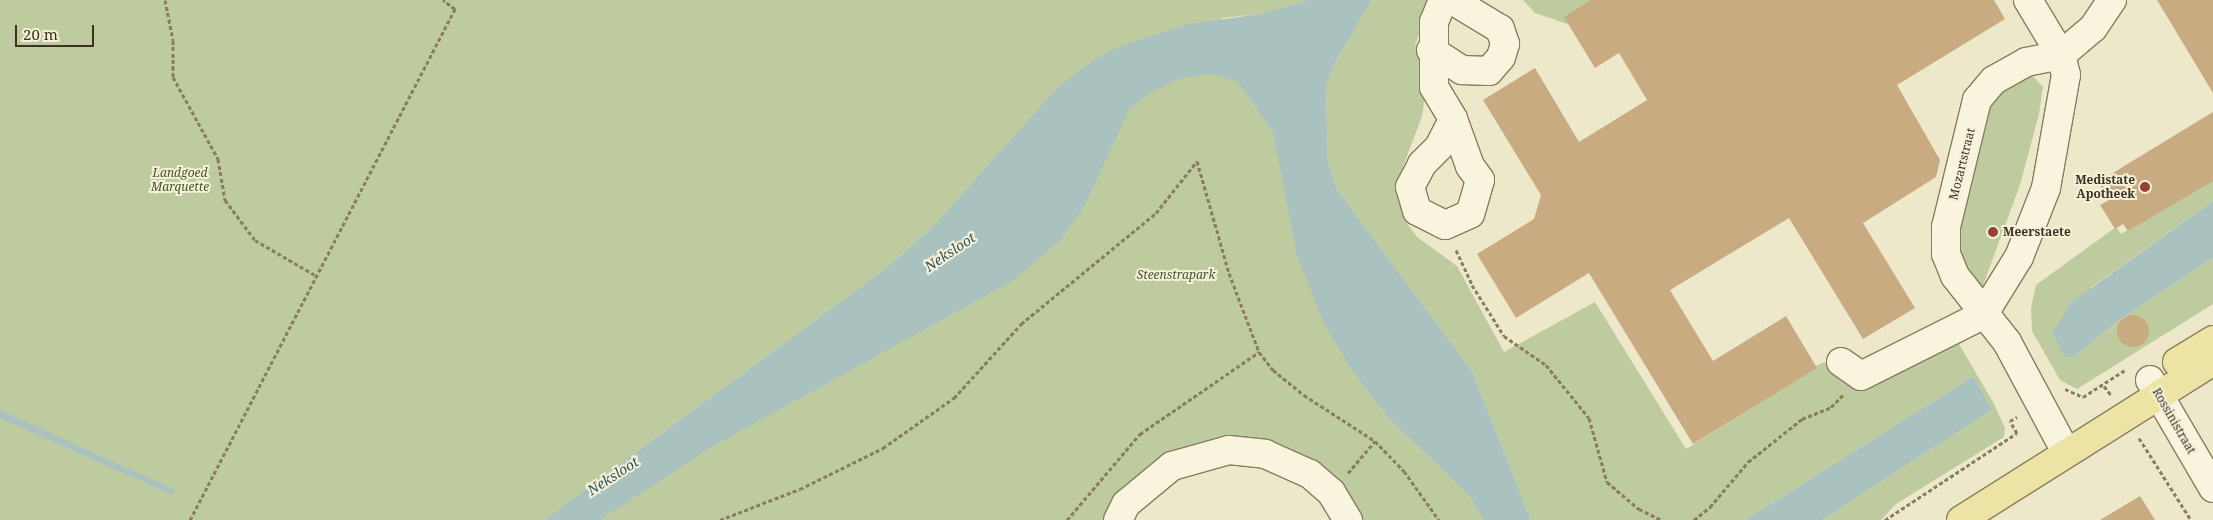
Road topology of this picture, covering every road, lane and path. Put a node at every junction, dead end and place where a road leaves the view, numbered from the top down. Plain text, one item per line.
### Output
1 (165, 0) edge
2 (443, 0) edge
3 (1443, 0) edge
4 (1452, 0) edge
5 (2112, 0) edge
6 (2033, 4) edge
7 (1431, 50) junction
8 (2061, 55) junction
9 (1453, 119) junction
10 (1445, 225) junction
11 (315, 275) junction
12 (1983, 315) junction
13 (2213, 340) edge
14 (1259, 352) junction
15 (2213, 361) edge
16 (1851, 369) joint
17 (2154, 388) junction
18 (2115, 402) junction
19 (1375, 441) junction
20 (2066, 452) junction
21 (2213, 488) edge
22 (1331, 492) junction
23 (190, 520) edge
24 (720, 520) edge
25 (1067, 520) edge
26 (1118, 520) edge
27 (1348, 520) edge
28 (1439, 520) edge
29 (1662, 520) edge
30 (1694, 520) edge
31 (1961, 520) edge
32 (2191, 520) edge

1 - 11 path
2 - 11 path
3 - 7 street
4 - 7 street
5 - 8 street, Mozartstraat
6 - 8 street
7 - 9 street
8 - 12 street
8 - 12 street, Mozartstraat
9 - 10 street
9 - 10 street
10 - 29 path
11 - 23 path
12 - 16 street
12 - 20 street, Mozartstraat
13 - 17 main road
14 - 19 path
14 - 24 path
14 - 25 path
15 - 17 main road
16 - 30 path
17 - 18 main road
17 - 21 street, Rossinistraat
18 - 20 main road
18 - 32 path
19 - 22 path
19 - 28 path
20 - 31 main road
22 - 26 street
22 - 27 street

